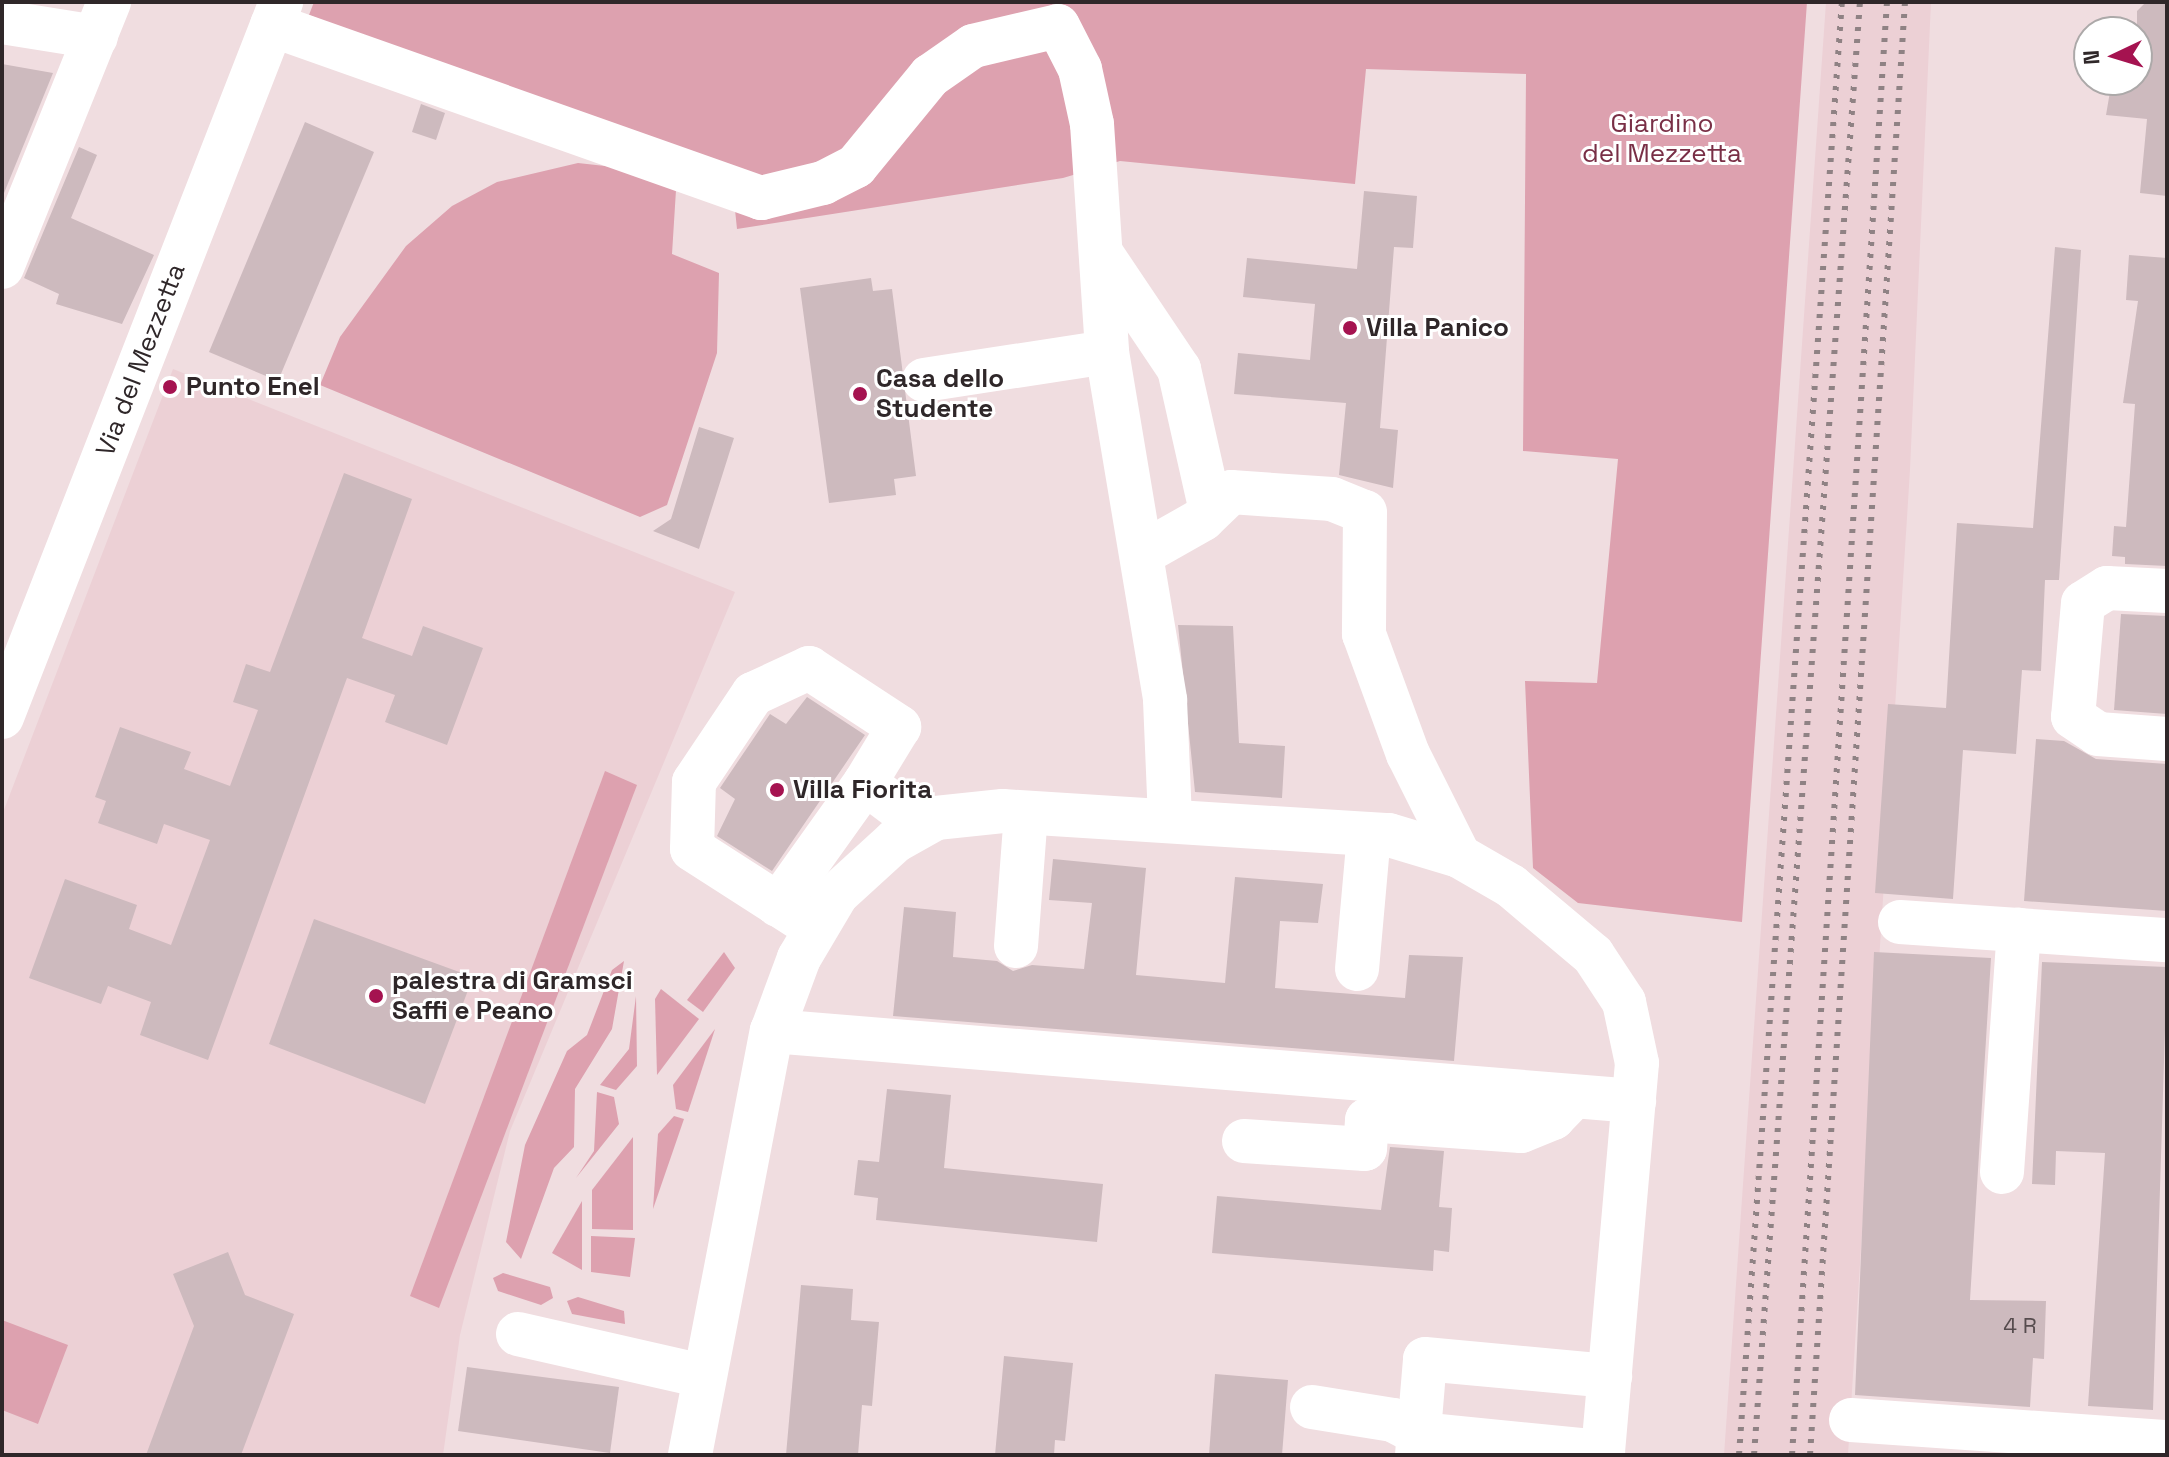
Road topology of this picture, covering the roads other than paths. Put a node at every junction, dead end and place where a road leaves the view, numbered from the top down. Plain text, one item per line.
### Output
1 (277, 14) edge
2 (102, 20) edge
3 (2, 22) edge
4 (1101, 253) junction
5 (2, 267) edge
6 (1107, 352) junction
7 (924, 380) dead end
8 (1210, 507) junction
9 (1143, 553) junction
10 (2167, 591) edge
11 (6, 695) edge
12 (2167, 739) edge
13 (865, 783) junction
14 (1026, 813) junction
15 (1170, 821) junction
16 (921, 825) junction
17 (1369, 835) junction
18 (1459, 856) junction
19 (778, 905) junction
20 (1900, 922) dead end
21 (815, 928) junction
22 (2019, 930) junction
23 (2167, 940) edge
24 (1016, 946) dead end
25 (1357, 969) dead end
26 (772, 1031) junction
27 (1574, 1096) junction
28 (1634, 1101) junction
29 (1244, 1141) dead end
30 (2002, 1172) dead end
31 (518, 1334) dead end
32 (703, 1376) junction
33 (1610, 1376) junction
34 (1312, 1407) dead end
35 (1851, 1420) dead end
36 (2167, 1442) edge
37 (2003, 1444) edge
38 (1418, 1445) edge
39 (1603, 1453) edge
40 (690, 1455) edge

1 - 4 street
1 - 11 street, Via del Mezzetta
2 - 3 street
2 - 5 street
4 - 6 street
4 - 8 street
6 - 7 street
6 - 9 street
8 - 9 street
8 - 18 street
9 - 15 street
10 - 12 street
13 - 16 street
13 - 19 street
13 - 19 street
14 - 15 street
14 - 16 street
14 - 24 street
15 - 17 street
16 - 21 street
17 - 18 street
17 - 25 street
18 - 28 street
19 - 21 street
20 - 22 street
21 - 26 street
22 - 23 street
22 - 30 street
26 - 27 street
26 - 32 street
27 - 28 street
27 - 29 street
28 - 33 street
31 - 32 street
32 - 40 street
33 - 38 street
33 - 39 street
34 - 38 street
35 - 37 street
36 - 37 street
38 - 39 street

